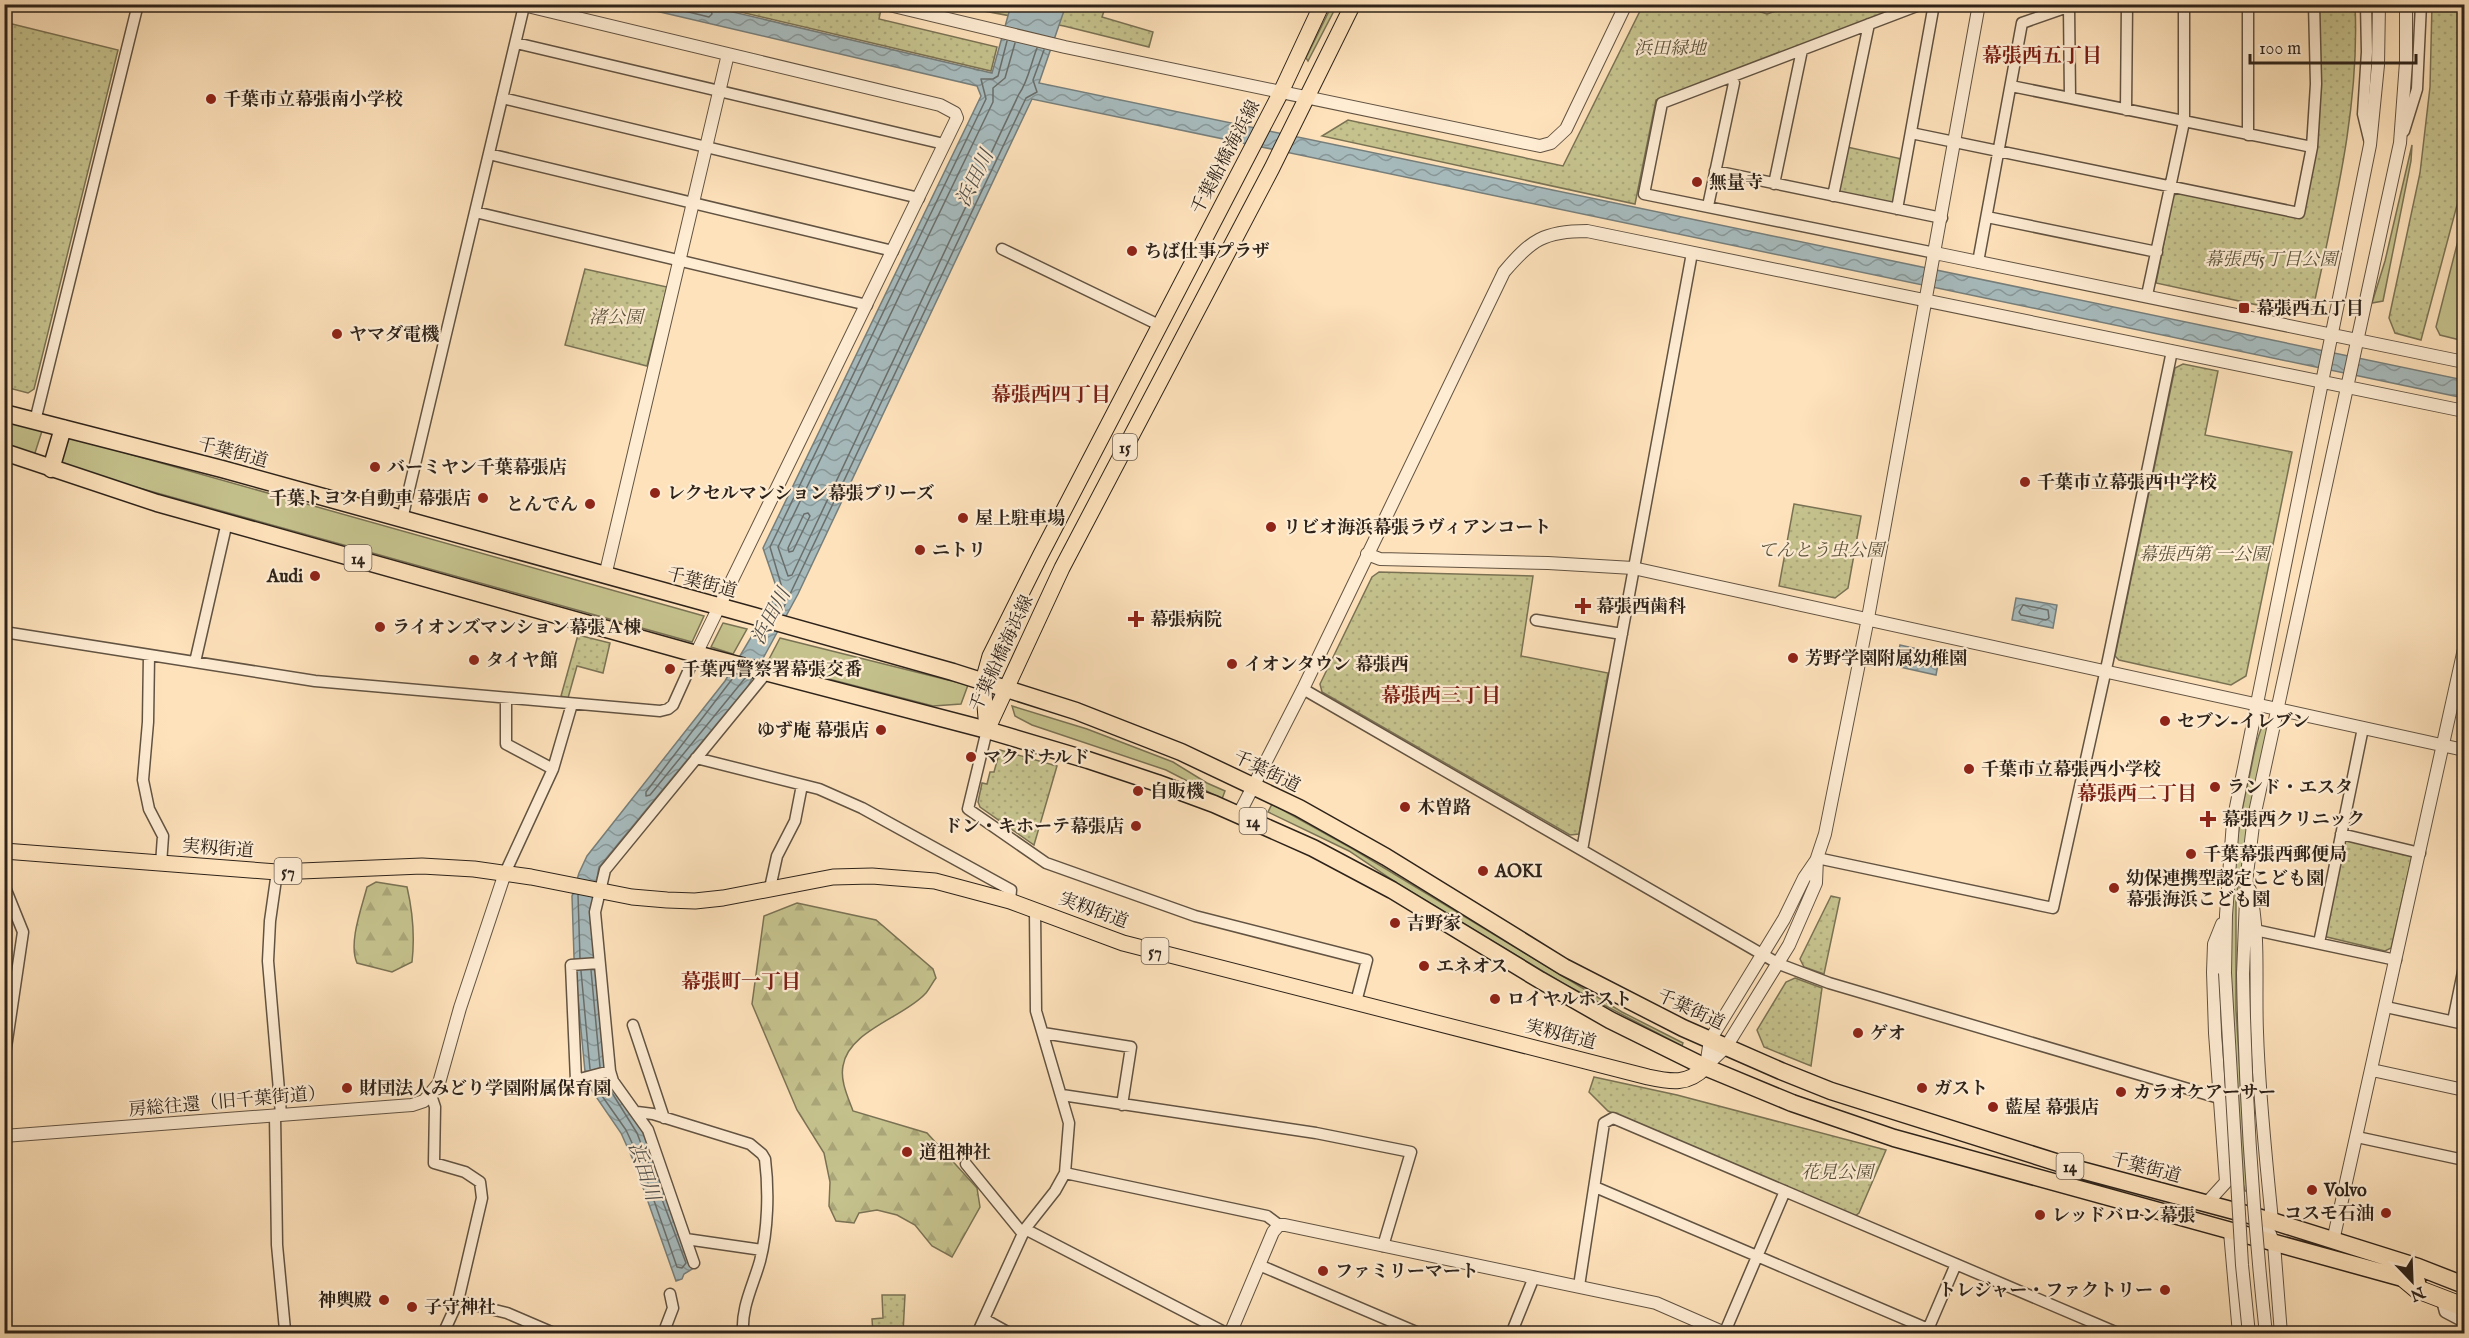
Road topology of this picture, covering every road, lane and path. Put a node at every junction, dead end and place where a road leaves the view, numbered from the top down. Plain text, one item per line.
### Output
1 (138, 4) edge
2 (885, 4) edge
3 (1322, 4) edge
4 (1353, 4) edge
5 (1626, 4) edge
6 (1922, 4) edge
7 (1934, 4) edge
8 (1978, 4) edge
9 (2127, 4) edge
10 (2184, 4) edge
11 (2248, 4) edge
12 (2314, 4) edge
13 (2366, 4) edge
14 (2379, 4) edge
15 (2406, 4) edge
16 (2421, 4) edge
17 (522, 5) edge
18 (2072, 6) edge
19 (1869, 24) junction
20 (516, 43) junction
21 (1802, 50) junction
22 (728, 54) junction
23 (1732, 77) junction
24 (2011, 86) junction
25 (719, 91) junction
26 (1281, 92) junction
27 (502, 98) junction
28 (1308, 98) junction
29 (2070, 98) junction
30 (2126, 110) junction
31 (2184, 122) junction
32 (1911, 133) junction
33 (2248, 135) junction
34 (1954, 142) junction
35 (2400, 143) junction
36 (944, 144) junction
37 (2370, 145) junction
38 (706, 147) junction
39 (2312, 147) junction
40 (1999, 151) junction
41 (489, 154) junction
42 (1715, 171) junction
43 (1774, 184) junction
44 (2171, 187) junction
45 (1833, 196) junction
46 (919, 198) junction
47 (693, 204) junction
48 (1708, 206) junction
49 (1897, 209) junction
50 (475, 212) junction
51 (1987, 217) junction
52 (1942, 218) junction
53 (1002, 249) dead end
54 (893, 251) junction
55 (2157, 252) junction
56 (1692, 253) junction
57 (1935, 253) junction
58 (679, 260) junction
59 (1978, 262) junction
60 (2147, 295) junction
61 (1926, 301) junction
62 (867, 305) junction
63 (1159, 325) junction
64 (2332, 340) junction
65 (2356, 343) junction
66 (2172, 351) junction
67 (2464, 363) edge
68 (2324, 379) junction
69 (2348, 383) junction
70 (2464, 411) edge
71 (4, 413) edge
72 (35, 421) junction
73 (63, 428) junction
74 (4, 452) edge
75 (51, 469) junction
76 (402, 519) junction
77 (227, 522) junction
78 (1367, 554) junction
79 (1633, 568) junction
80 (605, 576) junction
81 (720, 608) junction
82 (1868, 618) junction
83 (1536, 620) dead end
84 (4, 632) edge
85 (1623, 634) junction
86 (2464, 649) edge
87 (696, 654) junction
88 (149, 655) junction
89 (195, 662) junction
90 (764, 671) junction
91 (2105, 671) junction
92 (983, 681) junction
93 (2461, 682) edge
94 (1303, 688) junction
95 (1007, 689) junction
96 (506, 698) junction
97 (572, 704) junction
98 (2257, 705) junction
99 (2277, 710) junction
100 (2363, 728) junction
101 (987, 730) junction
102 (2443, 746) junction
103 (2464, 750) edge
104 (696, 758) junction
105 (553, 769) junction
106 (802, 785) junction
107 (1254, 786) junction
108 (1239, 814) junction
109 (2341, 834) junction
110 (1582, 850) junction
111 (4, 851) edge
112 (2420, 852) junction
113 (1817, 858) junction
114 (161, 864) junction
115 (277, 872) junction
116 (505, 873) junction
117 (2247, 874) junction
118 (4, 885) edge
119 (770, 888) junction
120 (599, 890) junction
121 (1010, 901) junction
122 (1035, 910) junction
123 (2226, 915) junction
124 (2255, 930) junction
125 (2319, 944) junction
126 (1762, 954) junction
127 (2396, 960) junction
128 (598, 963) junction
129 (1779, 964) junction
130 (2464, 967) edge
131 (1356, 1002) junction
132 (2386, 1007) junction
133 (2452, 1021) junction
134 (2464, 1024) edge
135 (633, 1025) dead end
136 (1043, 1033) junction
137 (1718, 1043) junction
138 (4, 1061) edge
139 (1706, 1067) junction
140 (2372, 1070) junction
141 (610, 1071) junction
142 (2464, 1090) edge
143 (431, 1095) junction
144 (1062, 1095) junction
145 (2219, 1098) junction
146 (1122, 1105) junction
147 (637, 1112) junction
148 (278, 1115) junction
149 (664, 1118) junction
150 (4, 1136) edge
151 (2357, 1137) junction
152 (2464, 1160) edge
153 (966, 1164) dead end
154 (1065, 1173) junction
155 (1595, 1187) junction
156 (1785, 1191) junction
157 (2206, 1204) junction
158 (2250, 1216) junction
159 (2272, 1221) junction
160 (1279, 1225) junction
161 (1024, 1232) junction
162 (2230, 1232) junction
163 (686, 1239) junction
164 (2333, 1241) junction
165 (2274, 1244) junction
166 (1383, 1246) junction
167 (762, 1250) junction
168 (1758, 1256) junction
169 (694, 1263) dead end
170 (1259, 1264) junction
171 (1956, 1264) junction
172 (1534, 1277) junction
173 (2405, 1279) junction
174 (1579, 1286) junction
175 (2464, 1286) edge
176 (670, 1294) dead end
177 (2464, 1294) edge
178 (2441, 1297) junction
179 (458, 1301) junction
180 (2464, 1307) edge
181 (984, 1319) junction
182 (2464, 1322) edge
183 (285, 1330) dead end
184 (1927, 1331) edge
185 (1725, 1333) edge
186 (442, 1334) edge
187 (556, 1334) edge
188 (663, 1334) edge
189 (743, 1334) edge
190 (977, 1334) edge
191 (1011, 1334) edge
192 (1229, 1334) edge
193 (1421, 1334) edge
194 (1511, 1334) edge
195 (1940, 1334) edge
196 (2120, 1334) edge
197 (2239, 1334) edge
198 (2249, 1334) edge
199 (2266, 1334) edge
200 (2281, 1334) edge

1 - 72 street
2 - 26 street
3 - 26 main road, 千葉船橋海浜線 / 15
4 - 28 main road, 千葉船橋海浜線 / 15
5 - 28 street
6 - 19 street
7 - 32 street
8 - 34 street
9 - 30 street
10 - 31 street
11 - 33 street
12 - 39 street
13 - 37 street
14 - 37 street
15 - 35 street
16 - 35 street
17 - 20 street
17 - 22 street
18 - 24 street
18 - 29 street
19 - 21 street
19 - 45 street
20 - 25 street
20 - 27 street
21 - 23 street
21 - 43 street
22 - 25 street
22 - 36 street
23 - 42 street
23 - 48 street
24 - 29 street
24 - 40 street
25 - 36 street
25 - 38 street
26 - 28 street
26 - 63 main road, 千葉船橋海浜線 / 15
27 - 38 street
27 - 41 street
28 - 95 main road, 千葉船橋海浜線 / 15
29 - 30 street
30 - 31 street
31 - 33 street
31 - 44 street
32 - 34 street
32 - 49 street
33 - 39 street
34 - 40 street
34 - 52 street
35 - 65 street
36 - 46 street
37 - 64 street
38 - 46 street
38 - 47 street
39 - 44 street
40 - 44 street
40 - 51 street
41 - 47 street
41 - 50 street
42 - 43 street
42 - 48 street
43 - 45 street
44 - 55 street
45 - 49 street
46 - 54 street
47 - 54 street
47 - 58 street
48 - 57 street
49 - 52 street
50 - 58 street
50 - 76 street
51 - 55 street
51 - 59 street
52 - 57 street
53 - 63 street
54 - 62 street
55 - 60 street
56 - 61 street
56 - 78 street
56 - 79 street
57 - 59 street
57 - 61 street
58 - 62 street
58 - 80 street
59 - 60 street
60 - 64 street
61 - 66 street
61 - 82 street
62 - 81 street
63 - 92 main road, 千葉船橋海浜線 / 15
64 - 65 street
64 - 68 street
65 - 67 street
65 - 69 street
66 - 68 street
66 - 91 street
68 - 69 street
68 - 98 street
69 - 70 street
69 - 99 street
71 - 72 highway, 千葉街道 / 14
72 - 73 highway, 千葉街道 / 14
73 - 75 highway
73 - 76 highway, 千葉街道 / 14
74 - 75 highway, 14
75 - 77 highway, 14
76 - 80 highway, 千葉街道 / 14
77 - 87 highway, 14
77 - 89 street
78 - 79 street
78 - 94 street
79 - 82 street
79 - 85 street
80 - 81 highway, 千葉街道 / 14
81 - 87 street
81 - 92 highway, 千葉街道 / 14
82 - 91 street
82 - 113 street
83 - 85 street
84 - 88 street
85 - 110 street
86 - 93 street
87 - 90 highway, 14
87 - 97 street
88 - 89 street
88 - 114 street
89 - 96 street
90 - 101 highway, 14
90 - 104 street
91 - 98 street
91 - 113 street
92 - 95 highway, 千葉街道 / 14
92 - 101 main road, 千葉船橋海浜線 / 15
93 - 102 street
94 - 107 street
94 - 110 street
95 - 101 main road, 千葉船橋海浜線 / 15
95 - 107 highway, 千葉街道 / 14
96 - 97 street
96 - 105 street
97 - 105 street
98 - 99 street
98 - 123 street
99 - 100 street
99 - 117 street
100 - 102 street
100 - 109 street
101 - 108 highway, 14
101 - 131 street
102 - 103 street
102 - 112 street
104 - 106 street
104 - 120 street
105 - 116 street
106 - 119 street
106 - 121 street
107 - 108 street
107 - 137 highway, 千葉街道 / 14
108 - 139 highway, 14
109 - 112 street
109 - 125 street
110 - 126 street
111 - 114 main road, 実籾街道 / 57
112 - 127 street
113 - 126 street
113 - 129 street
114 - 115 main road, 実籾街道 / 57
115 - 116 main road, 実籾街道 / 57
115 - 148 street
116 - 120 main road, 実籾街道 / 57
116 - 143 street
117 - 124 street
117 - 199 street, bridge
118 - 138 street
119 - 120 main road, 実籾街道 / 57
119 - 121 main road, 実籾街道 / 57
120 - 128 street
121 - 122 main road, 実籾街道 / 57
122 - 131 main road, 実籾街道 / 57
122 - 136 street
123 - 145 street
123 - 198 street, bridge
124 - 125 street
124 - 159 street
125 - 127 street
126 - 129 street
126 - 137 street
127 - 132 street
128 - 141 street
128 - 141 street
129 - 137 street
129 - 145 street
130 - 133 street
131 - 139 main road, 実籾街道 / 57
132 - 133 street
132 - 140 street
133 - 134 street
135 - 149 street
136 - 144 street
136 - 146 street
137 - 139 street
137 - 157 highway, 千葉街道 / 14
139 - 162 highway, 14
140 - 142 street
140 - 151 street
141 - 147 street
143 - 148 street, 房総往還（旧千葉街道）
143 - 179 street
144 - 146 street
144 - 154 street
145 - 157 street
146 - 166 street
147 - 149 street
147 - 163 street
148 - 150 street, 房総往還（旧千葉街道）
148 - 183 street
149 - 167 street
151 - 152 street
151 - 164 street
153 - 161 street
154 - 160 street
154 - 161 street
155 - 156 street
155 - 168 street
155 - 174 street
156 - 168 street
156 - 171 street
157 - 158 highway, 千葉街道 / 14
158 - 159 highway, 千葉街道 / 14
158 - 165 street
159 - 164 highway, 千葉街道 / 14
160 - 166 street
160 - 170 street
161 - 181 street
161 - 192 street
162 - 165 highway, 14
162 - 197 street
163 - 167 street
163 - 169 street
164 - 175 highway, 千葉街道 / 14
165 - 173 highway, 14
165 - 200 street
166 - 172 street
167 - 189 street
168 - 184 street
168 - 185 street
170 - 192 street
170 - 193 street
171 - 184 street
171 - 196 street
172 - 174 street
172 - 194 street
173 - 177 highway, 14
173 - 178 highway
174 - 185 street
176 - 188 street
178 - 180 highway
178 - 182 street
179 - 186 street
179 - 187 street
181 - 190 street
181 - 191 street
184 - 195 street

